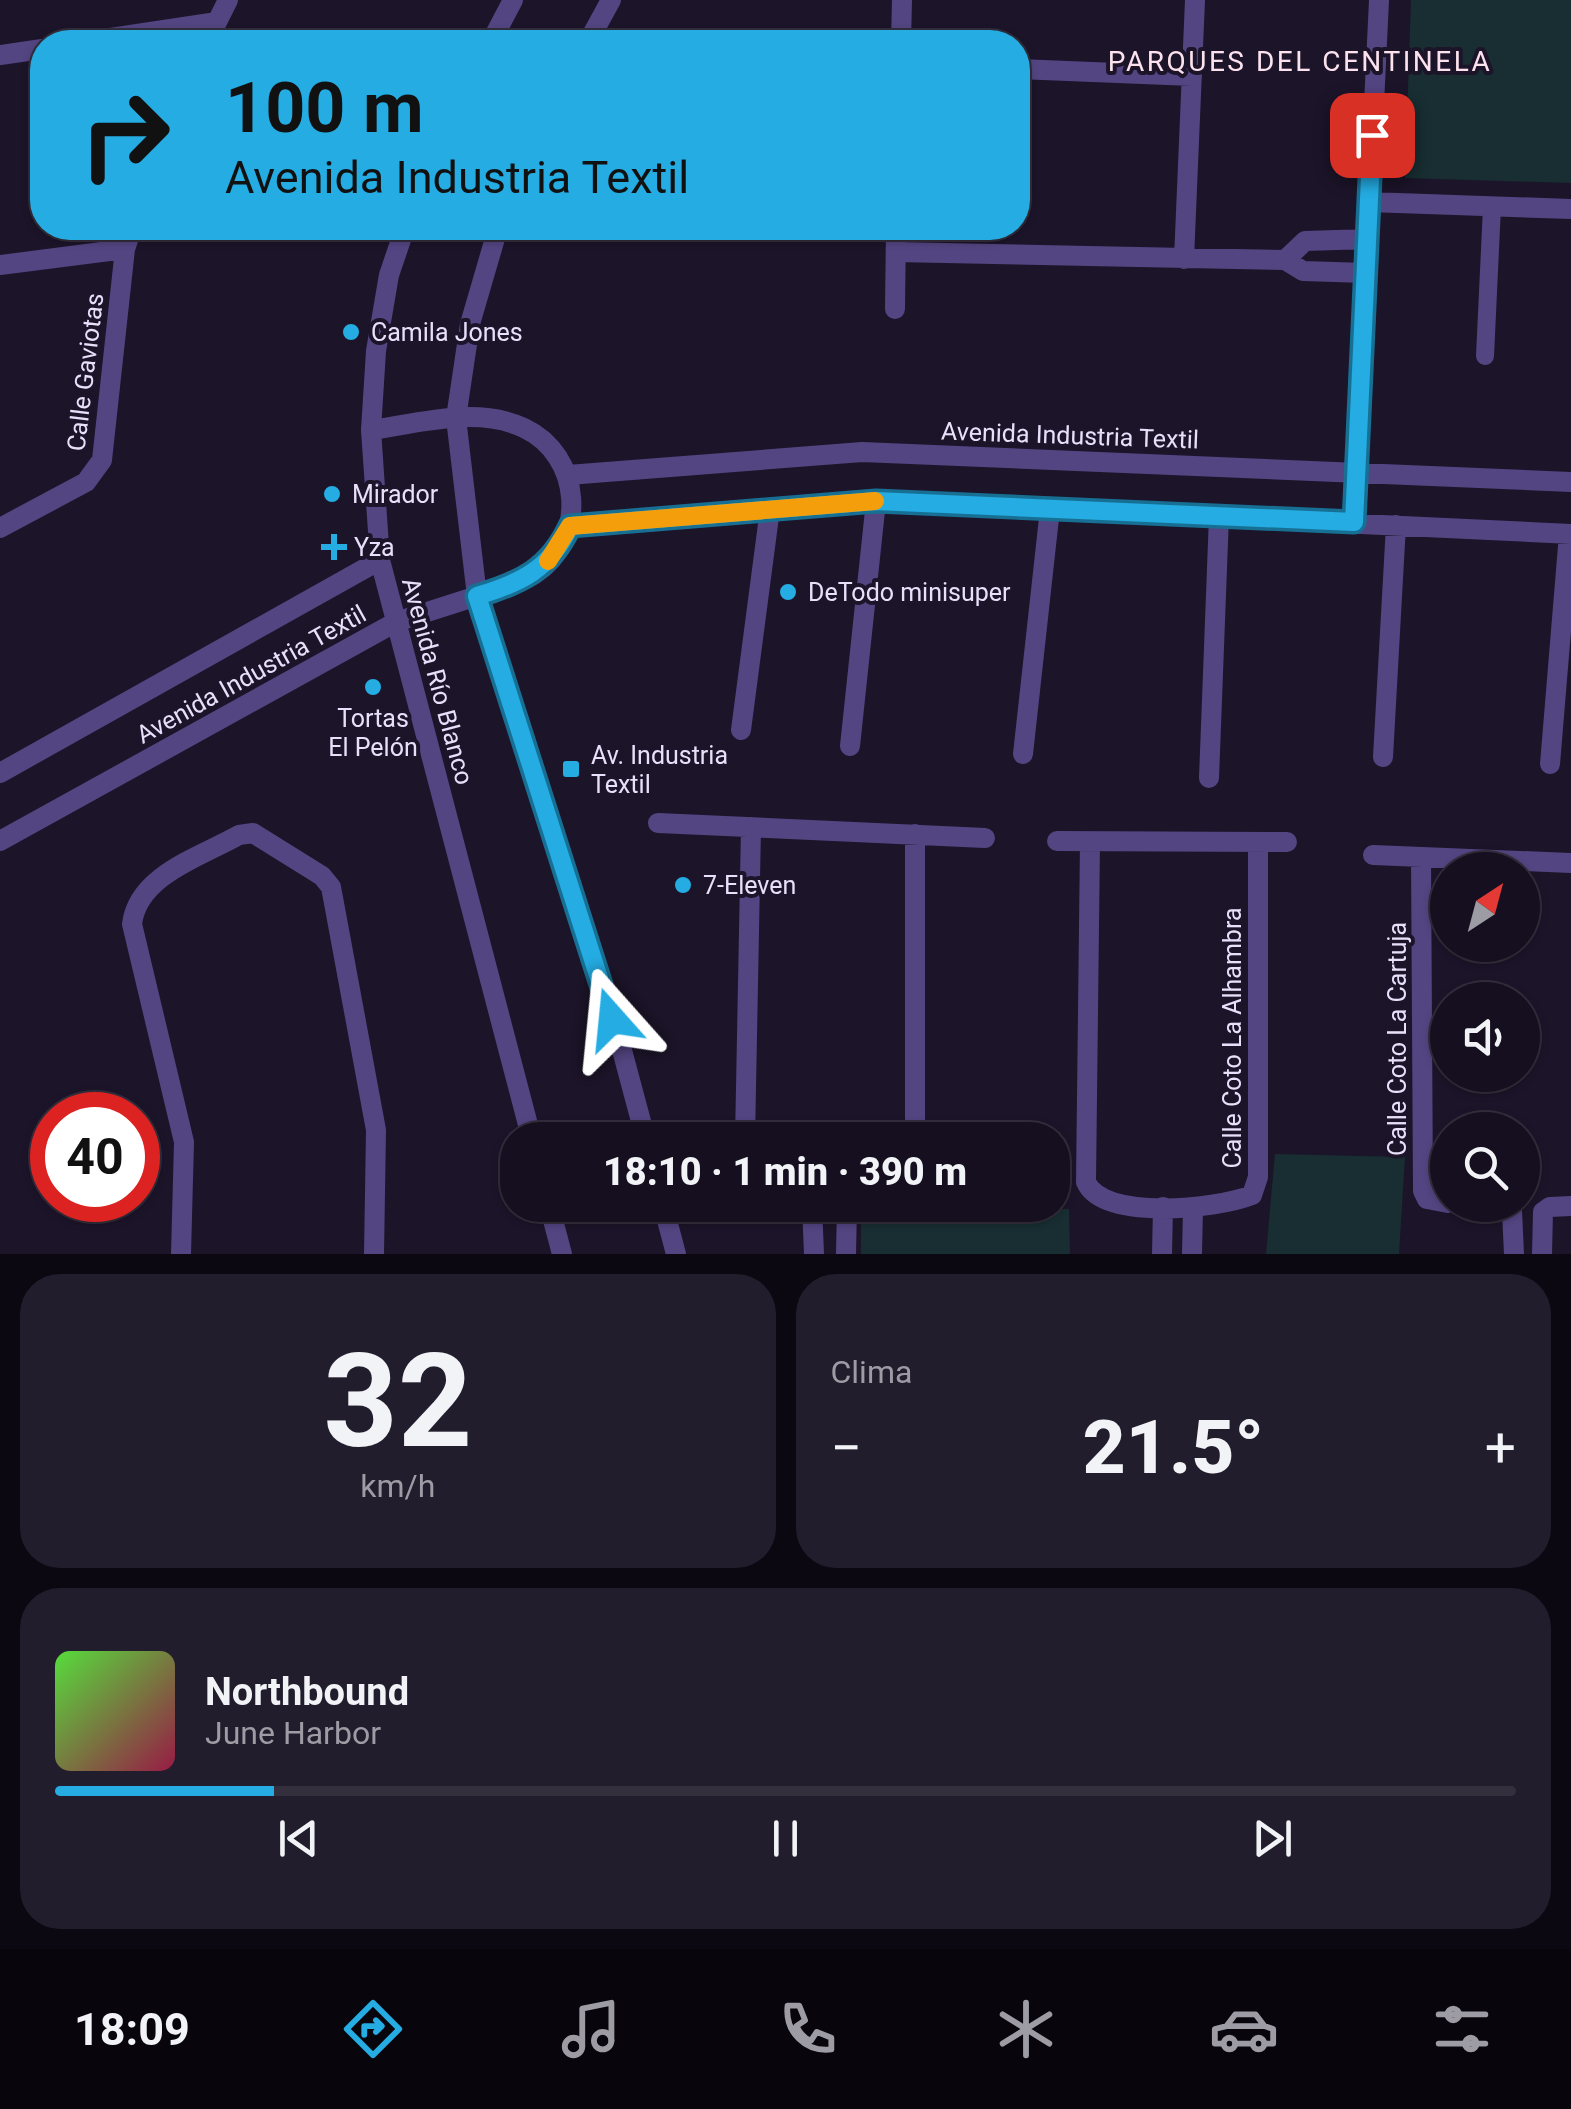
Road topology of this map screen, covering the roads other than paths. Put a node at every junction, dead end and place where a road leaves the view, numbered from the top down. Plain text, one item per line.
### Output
1 (228, 0) edge
2 (513, 0) edge
3 (610, 0) edge
4 (902, 0) edge
5 (1196, 0) edge
6 (1379, 0) edge
7 (216, 22) junction
8 (163, 30) edge
9 (212, 30) edge
10 (497, 30) edge
11 (594, 30) edge
12 (901, 30) edge
13 (30, 51) edge
14 (0, 55) edge
15 (1030, 69) edge
16 (1192, 76) junction
17 (1370, 202) junction
18 (1492, 206) junction
19 (1571, 209) edge
20 (1368, 239) junction
21 (127, 240) edge
22 (402, 240) edge
23 (494, 240) edge
24 (896, 240) edge
25 (124, 249) junction
26 (896, 252) junction
27 (1184, 259) junction
28 (1285, 260) junction
29 (0, 266) edge
30 (1366, 273) junction
31 (895, 309) dead end
32 (1485, 356) dead end
33 (456, 418) junction
34 (371, 430) junction
35 (1356, 471) junction
36 (568, 475) junction
37 (1571, 482) edge
38 (876, 501) junction
39 (770, 509) junction
40 (1050, 509) junction
41 (1218, 516) junction
42 (1354, 522) junction
43 (1396, 524) junction
44 (570, 526) junction
45 (0, 528) edge
46 (1570, 534) edge
47 (380, 560) junction
48 (477, 596) junction
49 (396, 622) junction
50 (741, 730) dead end
51 (850, 746) dead end
52 (1023, 754) dead end
53 (1382, 757) dead end
54 (1550, 764) dead end
55 (0, 773) edge
56 (1208, 778) dead end
57 (658, 823) dead end
58 (751, 827) junction
59 (915, 834) junction
60 (985, 838) dead end
61 (0, 841) edge
62 (1057, 841) dead end
63 (1090, 842) junction
64 (1288, 842) dead end
65 (1258, 844) junction
66 (1373, 855) dead end
67 (1422, 857) junction
68 (1571, 863) edge
69 (527, 1122) edge
70 (641, 1122) edge
71 (745, 1122) edge
72 (915, 1122) edge
73 (1430, 1200) edge
74 (1571, 1206) edge
75 (1162, 1208) junction
76 (1193, 1208) junction
77 (554, 1222) edge
78 (668, 1222) edge
79 (813, 1222) edge
80 (846, 1222) edge
81 (1510, 1222) edge
82 (181, 1254) edge
83 (374, 1254) edge
84 (562, 1254) edge
85 (676, 1254) edge
86 (814, 1254) edge
87 (846, 1254) edge
88 (1162, 1254) edge
89 (1192, 1254) edge
90 (1514, 1254) edge
91 (1542, 1254) edge

1 - 7 street
2 - 10 street
3 - 11 street
4 - 12 street
5 - 16 street
6 - 17 street
7 - 8 street
7 - 9 street
13 - 14 street
15 - 16 street
16 - 27 street
17 - 18 street
17 - 20 street
18 - 19 street
18 - 32 lane
20 - 28 street
20 - 30 street
21 - 25 street, Calle Gaviotas
22 - 34 street, Avenida Río Blanco
23 - 33 street
24 - 26 street
25 - 29 street
25 - 45 street, Calle Gaviotas
26 - 27 street
26 - 31 street
27 - 28 street
28 - 30 street
30 - 35 street
33 - 34 street
33 - 36 street
33 - 48 street
34 - 47 street, Avenida Río Blanco
35 - 36 street, Avenida Industria Textil
35 - 37 street, Avenida Industria Textil
35 - 42 street
36 - 44 street
38 - 39 street
38 - 40 street
38 - 51 street
39 - 44 street
39 - 50 street
40 - 41 street
40 - 52 street
41 - 42 street
41 - 56 street
42 - 43 street
43 - 46 street
43 - 53 street
44 - 48 street, Avenida Industria Textil
46 - 54 street
47 - 49 street, Avenida Río Blanco
47 - 55 street, Avenida Industria Textil
48 - 49 street, Avenida Industria Textil
48 - 70 street
49 - 61 street, Avenida Industria Textil
49 - 69 street, Avenida Río Blanco
57 - 58 street
58 - 59 street
58 - 71 street
59 - 60 street
59 - 72 street
62 - 63 street
63 - 65 street
63 - 75 street, Calle Coto La Alhambra
64 - 65 street
65 - 76 street, Calle Coto La Alhambra
66 - 67 street
67 - 68 street
67 - 73 street, Calle Coto La Cartuja
74 - 91 street
75 - 76 street, Calle Coto La Alhambra
75 - 88 street
76 - 89 street
77 - 84 street
78 - 85 street
79 - 86 street
80 - 87 street
81 - 90 street
82 - 83 street

